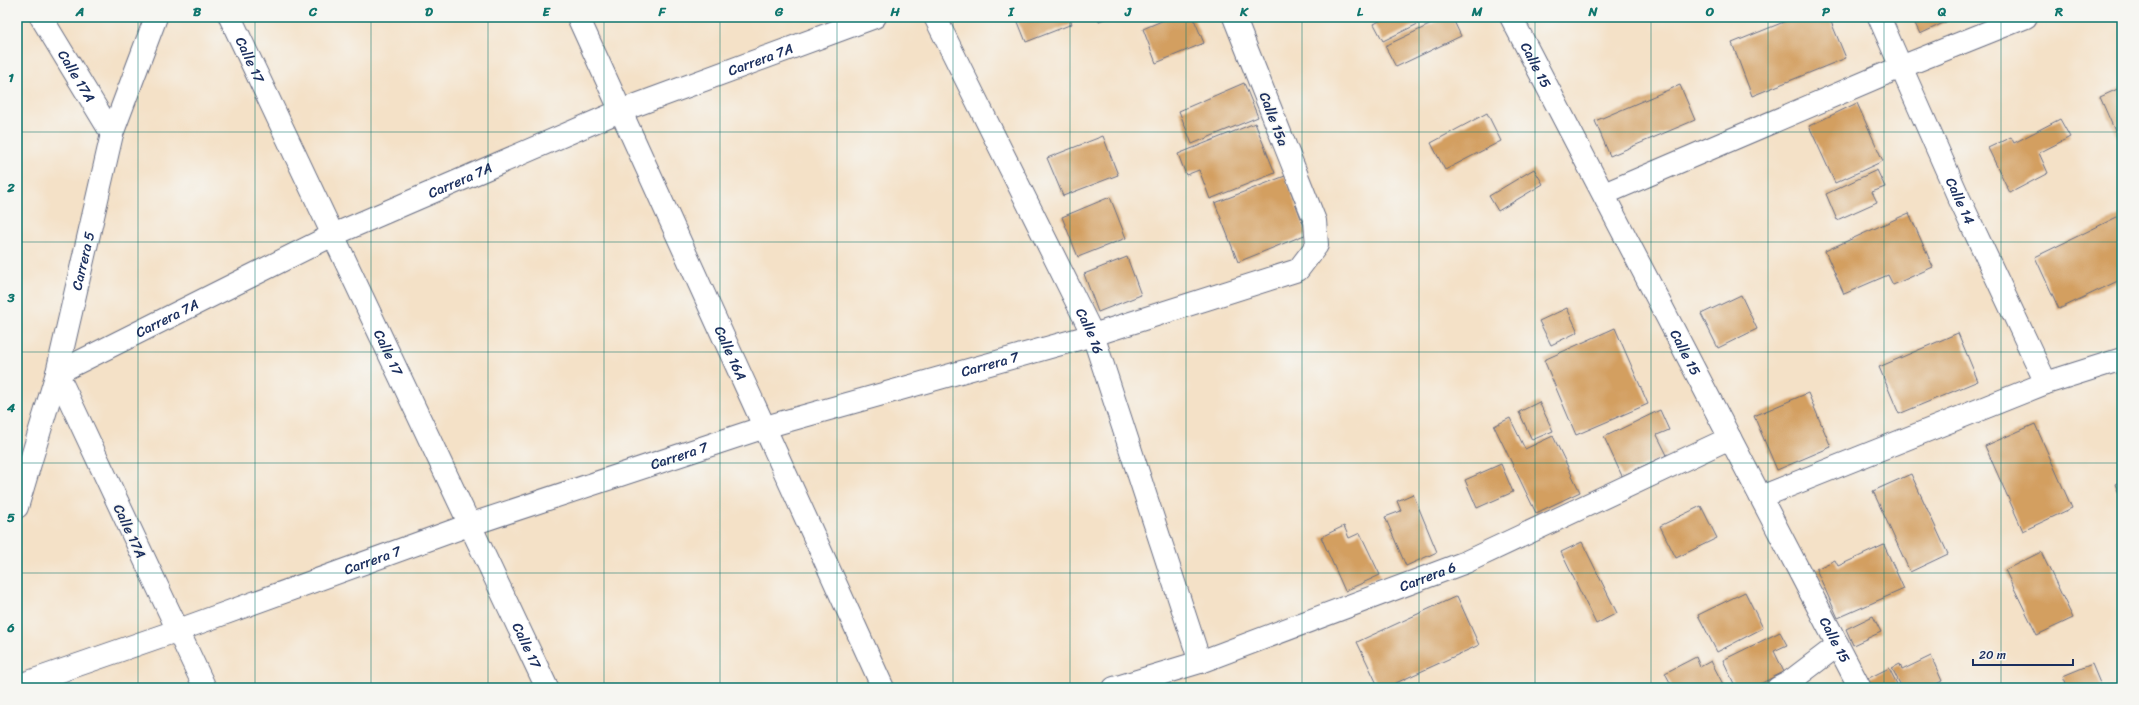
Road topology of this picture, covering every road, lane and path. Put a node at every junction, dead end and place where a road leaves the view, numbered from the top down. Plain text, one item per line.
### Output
1 (41, 17) edge
2 (156, 17) edge
3 (230, 17) edge
4 (578, 17) edge
5 (875, 17) edge
6 (935, 17) edge
7 (1234, 17) edge
8 (1511, 17) edge
9 (1879, 17) edge
10 (2026, 17) edge
11 (1901, 67) junction
12 (620, 111) junction
13 (112, 134) junction
14 (1604, 194) junction
15 (1314, 221) joint
16 (333, 235) junction
17 (1093, 335) junction
18 (2122, 359) edge
19 (57, 372) junction
20 (2046, 383) junction
21 (765, 427) junction
22 (1730, 438) junction
23 (1761, 496) junction
24 (17, 507) edge
25 (469, 525) junction
26 (176, 630) junction
27 (1838, 645) junction
28 (1200, 662) junction
29 (17, 686) edge
30 (205, 688) edge
31 (547, 688) edge
32 (883, 688) edge
33 (1114, 688) edge
34 (1778, 688) edge
35 (1860, 688) edge

1 - 13 street, Calle 17A
2 - 13 street, Carrera 5
3 - 16 street, Calle 17
4 - 12 street, Calle 16A
5 - 12 street, Carrera 7A
6 - 17 street, Calle 16
7 - 15 street, Calle 15a
8 - 14 street, Calle 15
9 - 11 street, Calle 14
10 - 11 street
11 - 14 street
11 - 20 street, Calle 14
12 - 16 street, Carrera 7A
12 - 21 street, Calle 16A
13 - 19 street, Carrera 5
14 - 22 street, Calle 15
15 - 17 street, Carrera 7
16 - 19 street, Carrera 7A
16 - 25 street, Calle 17
17 - 21 street, Carrera 7
17 - 28 street, Calle 16
18 - 20 street
19 - 24 street, Carrera 5
19 - 26 street, Calle 17A
20 - 23 street
21 - 25 street, Carrera 7
21 - 32 street, Calle 16A
22 - 23 street, Calle 15
22 - 28 street, Carrera 6
23 - 27 street, Calle 15
25 - 26 street, Carrera 7
25 - 31 street, Calle 17
26 - 29 street, Carrera 7
26 - 30 street, Calle 17A
27 - 34 street
27 - 35 street, Calle 15
28 - 33 street, Carrera 6

